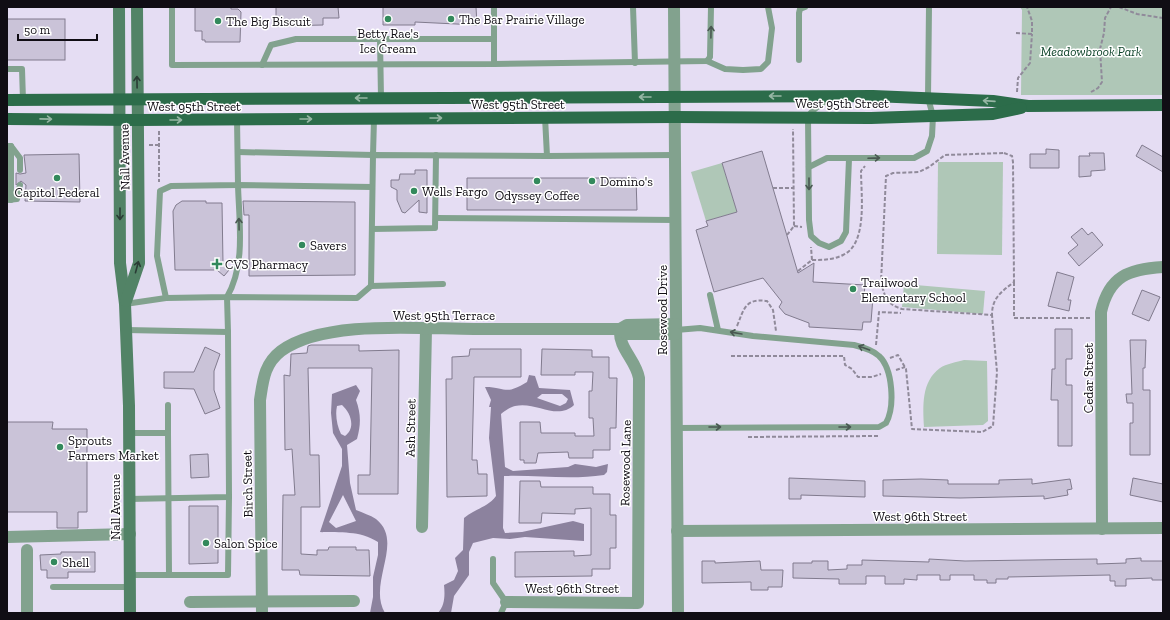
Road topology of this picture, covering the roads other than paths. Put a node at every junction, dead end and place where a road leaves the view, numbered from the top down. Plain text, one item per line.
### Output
1 (119, 7) edge
2 (136, 7) edge
3 (172, 7) edge
4 (494, 7) edge
5 (633, 7) edge
6 (674, 7) edge
7 (711, 7) edge
8 (768, 7) edge
9 (805, 7) edge
10 (929, 7) edge
11 (380, 39) junction
12 (494, 39) junction
13 (708, 59) junction
14 (799, 60) dead end
15 (675, 61) junction
16 (635, 63) junction
17 (380, 64) junction
18 (494, 64) junction
19 (262, 65) junction
20 (7, 69) edge
21 (832, 96) junction
22 (675, 97) junction
23 (381, 98) junction
24 (928, 98) junction
25 (7, 100) edge
26 (23, 100) junction
27 (120, 100) junction
28 (137, 100) junction
29 (1163, 105) edge
30 (1028, 106) junction
31 (675, 116) junction
32 (932, 116) junction
33 (545, 117) junction
34 (808, 117) junction
35 (7, 119) edge
36 (374, 119) junction
37 (120, 120) junction
38 (137, 120) junction
39 (237, 120) junction
40 (9, 146) edge
41 (238, 152) junction
42 (373, 155) junction
43 (436, 155) junction
44 (675, 155) junction
45 (547, 156) junction
46 (848, 159) junction
47 (809, 167) junction
48 (20, 170) dead end
49 (20, 185) dead end
50 (238, 185) junction
51 (372, 187) junction
52 (9, 200) edge
53 (436, 218) junction
54 (675, 220) junction
55 (372, 229) junction
56 (1163, 267) edge
57 (443, 284) dead end
58 (371, 286) junction
59 (710, 295) dead end
60 (227, 297) junction
61 (166, 298) junction
62 (125, 304) junction
63 (426, 328) junction
64 (620, 329) junction
65 (676, 329) junction
66 (126, 330) junction
67 (718, 330) junction
68 (228, 332) junction
69 (274, 357) joint
70 (168, 404) dead end
71 (676, 428) junction
72 (129, 434) junction
73 (168, 434) junction
74 (229, 497) junction
75 (129, 499) junction
76 (169, 499) junction
77 (422, 527) dead end
78 (1163, 528) edge
79 (1102, 529) junction
80 (677, 531) junction
81 (130, 534) junction
82 (7, 537) edge
83 (27, 550) dead end
84 (493, 559) dead end
85 (169, 574) junction
86 (130, 581) junction
87 (53, 587) dead end
88 (354, 601) dead end
89 (190, 602) dead end
90 (638, 603) joint
91 (504, 607) edge
92 (262, 608) edge
93 (27, 613) edge
94 (130, 613) edge
95 (678, 613) edge

1 - 27 main road, Nall Avenue
28 -> 2 main road, Nall Avenue
3 - 19 lane
4 - 12 lane
5 - 16 lane
6 - 15 street, Rosewood Drive
13 -> 7 lane
8 - 13 lane
9 - 14 lane
10 - 24 lane
11 - 12 lane
11 - 17 lane
11 - 19 lane
12 - 18 lane
13 - 15 lane
15 - 16 lane
15 - 22 street, Rosewood Drive
16 - 18 lane
17 - 18 lane
17 - 19 lane
17 - 23 lane
20 - 26 lane
21 -> 22 main road, West 95th Street
21 - 24 main road, West 95th Street
21 - 34 lane
22 -> 23 main road, West 95th Street
22 - 31 street, Rosewood Drive
23 -> 28 main road, West 95th Street
30 -> 24 main road, West 95th Street
24 - 32 lane
25 - 26 main road, West 95th Street
26 - 27 main road, West 95th Street
27 - 28 main road, West 95th Street
27 - 37 main road, Nall Avenue
28 - 38 main road, Nall Avenue
29 - 30 main road, West 95th Street
30 - 32 main road, West 95th Street
31 - 33 main road, West 95th Street
31 - 34 main road, West 95th Street
31 - 44 street, Rosewood Drive
32 - 34 main road, West 95th Street
46 -> 32 lane
36 -> 33 main road, West 95th Street
33 - 45 lane
34 - 47 lane
35 -> 37 main road, West 95th Street
39 -> 36 main road, West 95th Street
36 - 42 lane
37 - 38 main road, West 95th Street
37 -> 62 main road, Nall Avenue
38 -> 39 main road, West 95th Street
62 -> 38 main road, Nall Avenue
39 - 41 lane
40 - 48 lane
40 - 52 lane
41 - 42 lane
41 - 50 lane
42 - 43 lane
42 - 51 lane
43 - 45 lane
43 - 53 lane
44 - 45 lane
44 - 54 street, Rosewood Drive
46 - 47 lane
47 -> 46 lane
49 - 52 lane
50 - 51 lane
60 -> 50 lane
50 - 61 lane
51 - 55 lane
53 - 54 lane
53 - 55 lane
54 - 65 street, Rosewood Drive
55 - 58 lane
56 - 79 street, Cedar Street
57 - 58 lane
58 - 60 lane
59 - 67 lane
60 - 61 lane
60 - 68 lane
61 - 62 lane
62 - 66 main road, Nall Avenue
63 - 64 street, West 95th Terrace
63 - 69 street, West 95th Terrace
63 - 77 street, Ash Street
64 - 65 street, West 95th Terrace
64 - 90 street, Rosewood Lane
65 - 67 lane
65 - 71 street, Rosewood Drive
66 - 68 lane
66 - 72 main road, Nall Avenue
71 -> 67 lane
68 - 74 lane
69 - 92 street, Birch Street
70 - 73 lane
71 - 80 street, Rosewood Drive
72 - 73 lane
72 - 75 main road, Nall Avenue
73 - 76 lane
74 - 76 lane
74 - 85 lane
75 - 76 lane
75 - 81 main road, Nall Avenue
76 - 85 lane
78 - 79 street, West 96th Street
79 - 80 street, West 96th Street
80 - 95 street, Rosewood Drive
81 - 82 street
81 - 86 main road, Nall Avenue
83 - 93 street
84 - 91 lane
85 - 86 lane
86 - 87 lane
86 - 94 main road, Nall Avenue
88 - 92 street
89 - 92 street
90 - 91 street, West 96th Street

